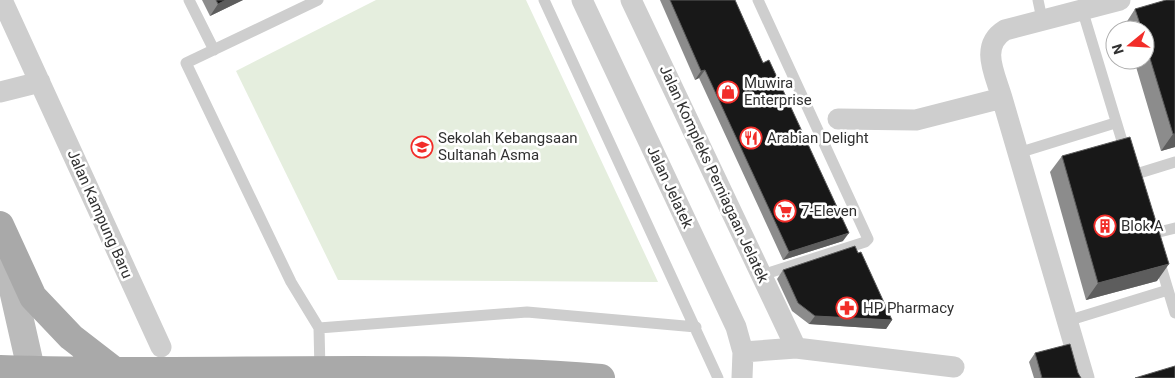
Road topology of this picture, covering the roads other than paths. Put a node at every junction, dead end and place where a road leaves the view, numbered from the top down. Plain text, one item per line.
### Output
1 (2, 0) edge
2 (189, 0) edge
3 (318, 0) edge
4 (544, 0) edge
5 (582, 0) edge
6 (631, 0) edge
7 (758, 0) edge
8 (1119, 0) edge
9 (1082, 9) junction
10 (1040, 10) edge
11 (214, 50) junction
12 (40, 82) junction
13 (0, 92) edge
14 (1002, 98) junction
15 (838, 119) dead end
16 (1115, 123) junction
17 (1018, 153) junction
18 (1175, 162) edge
19 (0, 225) edge
20 (1175, 228) edge
21 (0, 233) edge
22 (762, 275) junction
23 (1168, 290) junction
24 (1175, 313) edge
25 (1068, 320) junction
26 (696, 327) junction
27 (319, 328) junction
28 (161, 346) dead end
29 (796, 348) junction
30 (743, 352) junction
31 (954, 367) dead end
32 (1, 370) edge
33 (115, 371) junction
34 (320, 371) junction
35 (33, 374) edge
36 (600, 378) edge
37 (718, 378) edge
38 (742, 378) edge
39 (1084, 378) edge

1 - 12 street, Jalan Kampung Baru
2 - 11 lane
3 - 11 lane
4 - 26 lane
5 - 30 street, Jalan Jelatek
6 - 22 street, Jalan Kompleks Perniagaan Jelatek
7 - 22 lane
8 - 9 street
9 - 10 street
9 - 16 lane
10 - 14 street
11 - 27 lane
12 - 13 street
12 - 28 street, Jalan Kampung Baru
14 - 15 street
14 - 17 street
16 - 17 lane
16 - 18 lane
17 - 25 street
19 - 33 main road
20 - 23 lane
21 - 35 main road
22 - 29 street, Jalan Kompleks Perniagaan Jelatek
23 - 24 lane
23 - 25 lane
25 - 39 street
26 - 27 lane
26 - 37 lane
27 - 34 lane
29 - 30 street
29 - 31 street
30 - 38 street, Jalan Jelatek
32 - 35 main road
33 - 34 main road
33 - 35 main road
34 - 36 main road

